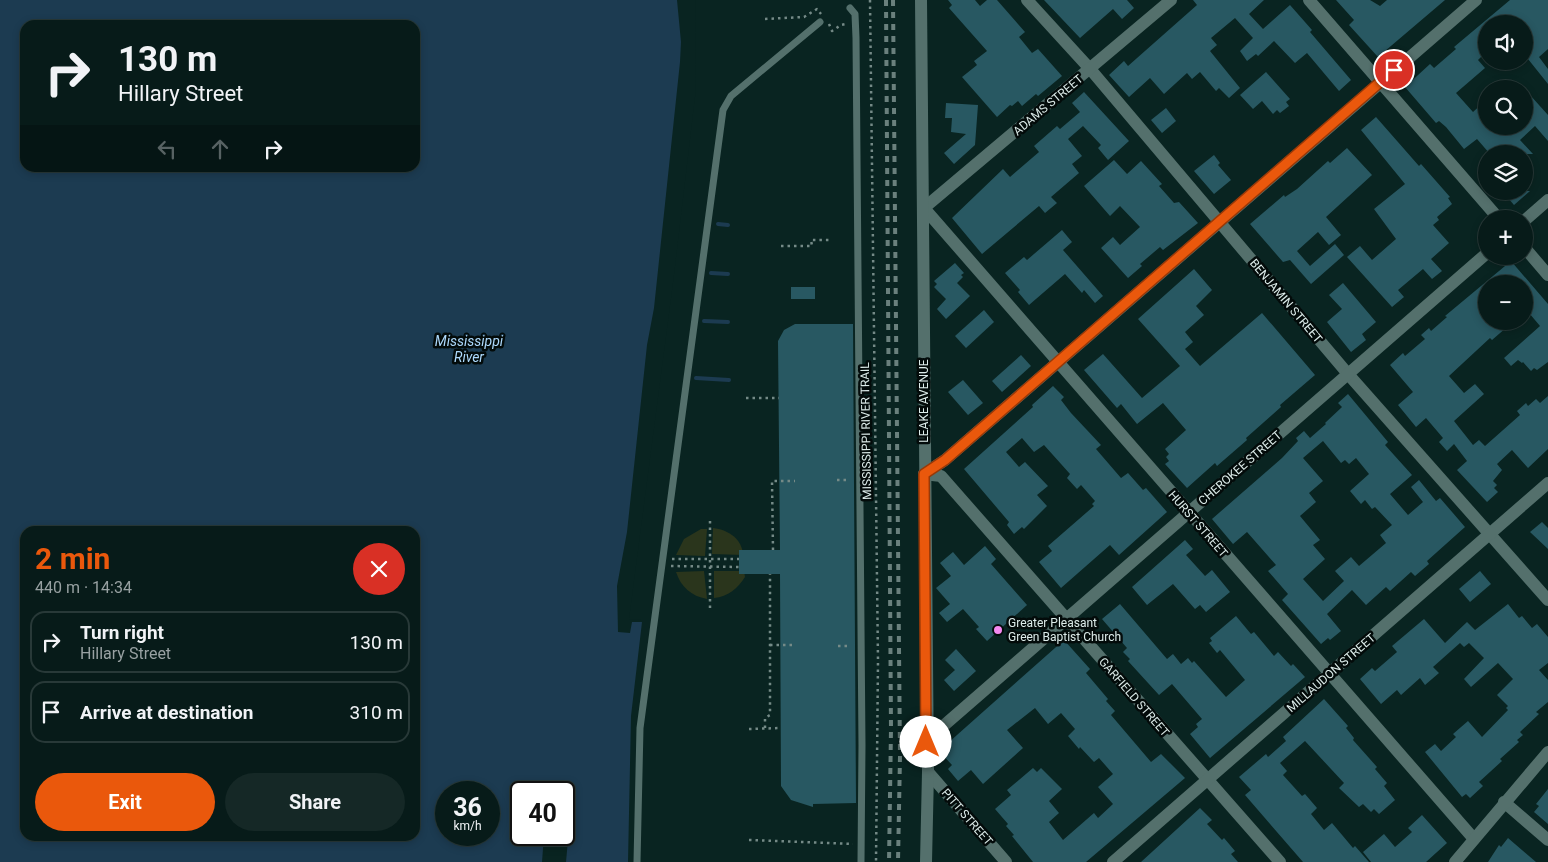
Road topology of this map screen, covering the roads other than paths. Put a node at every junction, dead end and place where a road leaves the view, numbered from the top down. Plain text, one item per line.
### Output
1 (921, 0) edge
2 (1028, 0) edge
3 (1171, 0) edge
4 (1309, 0) edge
5 (1476, 0) edge
6 (850, 8) dead end
7 (823, 20) road end
8 (1090, 70) junction
9 (1380, 82) junction
10 (1548, 200) edge
11 (924, 208) junction
12 (1491, 210) edge
13 (1533, 213) edge
14 (1219, 222) junction
15 (1533, 258) edge
16 (1478, 261) edge
17 (1548, 275) edge
18 (1057, 363) junction
19 (1348, 374) junction
20 (924, 474) junction
21 (1548, 483) edge
22 (1188, 513) junction
23 (1490, 534) junction
24 (1548, 600) edge
25 (1067, 619) junction
26 (1330, 674) junction
27 (926, 742) junction
28 (1548, 752) edge
29 (928, 772) junction
30 (1207, 780) junction
31 (1504, 802) junction
32 (1474, 840) junction
33 (1548, 840) edge
34 (637, 862) edge
35 (861, 862) edge
36 (926, 862) edge
37 (1006, 862) edge
38 (1113, 862) edge
39 (1280, 862) edge
40 (1455, 862) edge

1 - 11 street, LEAKE AVENUE
2 - 8 street, BENJAMIN STREET
3 - 8 street, ADAMS STREET
4 - 9 street
5 - 9 street
6 - 35 lane
7 - 34 lane
8 - 11 street, ADAMS STREET
8 - 14 street, BENJAMIN STREET
9 - 12 street
9 - 14 street
10 - 13 street
11 - 18 street, HURST STREET
11 - 20 street, LEAKE AVENUE
14 - 18 street
14 - 19 street, BENJAMIN STREET
15 - 17 street
16 - 19 street, CHEROKEE STREET
18 - 20 street
18 - 22 street, HURST STREET
19 - 22 street, CHEROKEE STREET
19 - 23 street, BENJAMIN STREET
20 - 25 street, GARFIELD STREET
20 - 27 street, LEAKE AVENUE
21 - 23 street, MILLAUDON STREET
22 - 25 street, CHEROKEE STREET
22 - 26 street, HURST STREET
23 - 24 street, BENJAMIN STREET
23 - 26 street, MILLAUDON STREET
25 - 27 street, CHEROKEE STREET
25 - 30 street, GARFIELD STREET
26 - 30 street, MILLAUDON STREET
26 - 32 street, HURST STREET
27 - 29 street, LEAKE AVENUE
28 - 31 street
29 - 36 street, LEAKE AVENUE
29 - 37 street, PITT STREET
30 - 38 street, MILLAUDON STREET
30 - 39 street, GARFIELD STREET
31 - 32 street
31 - 33 street
32 - 40 street

